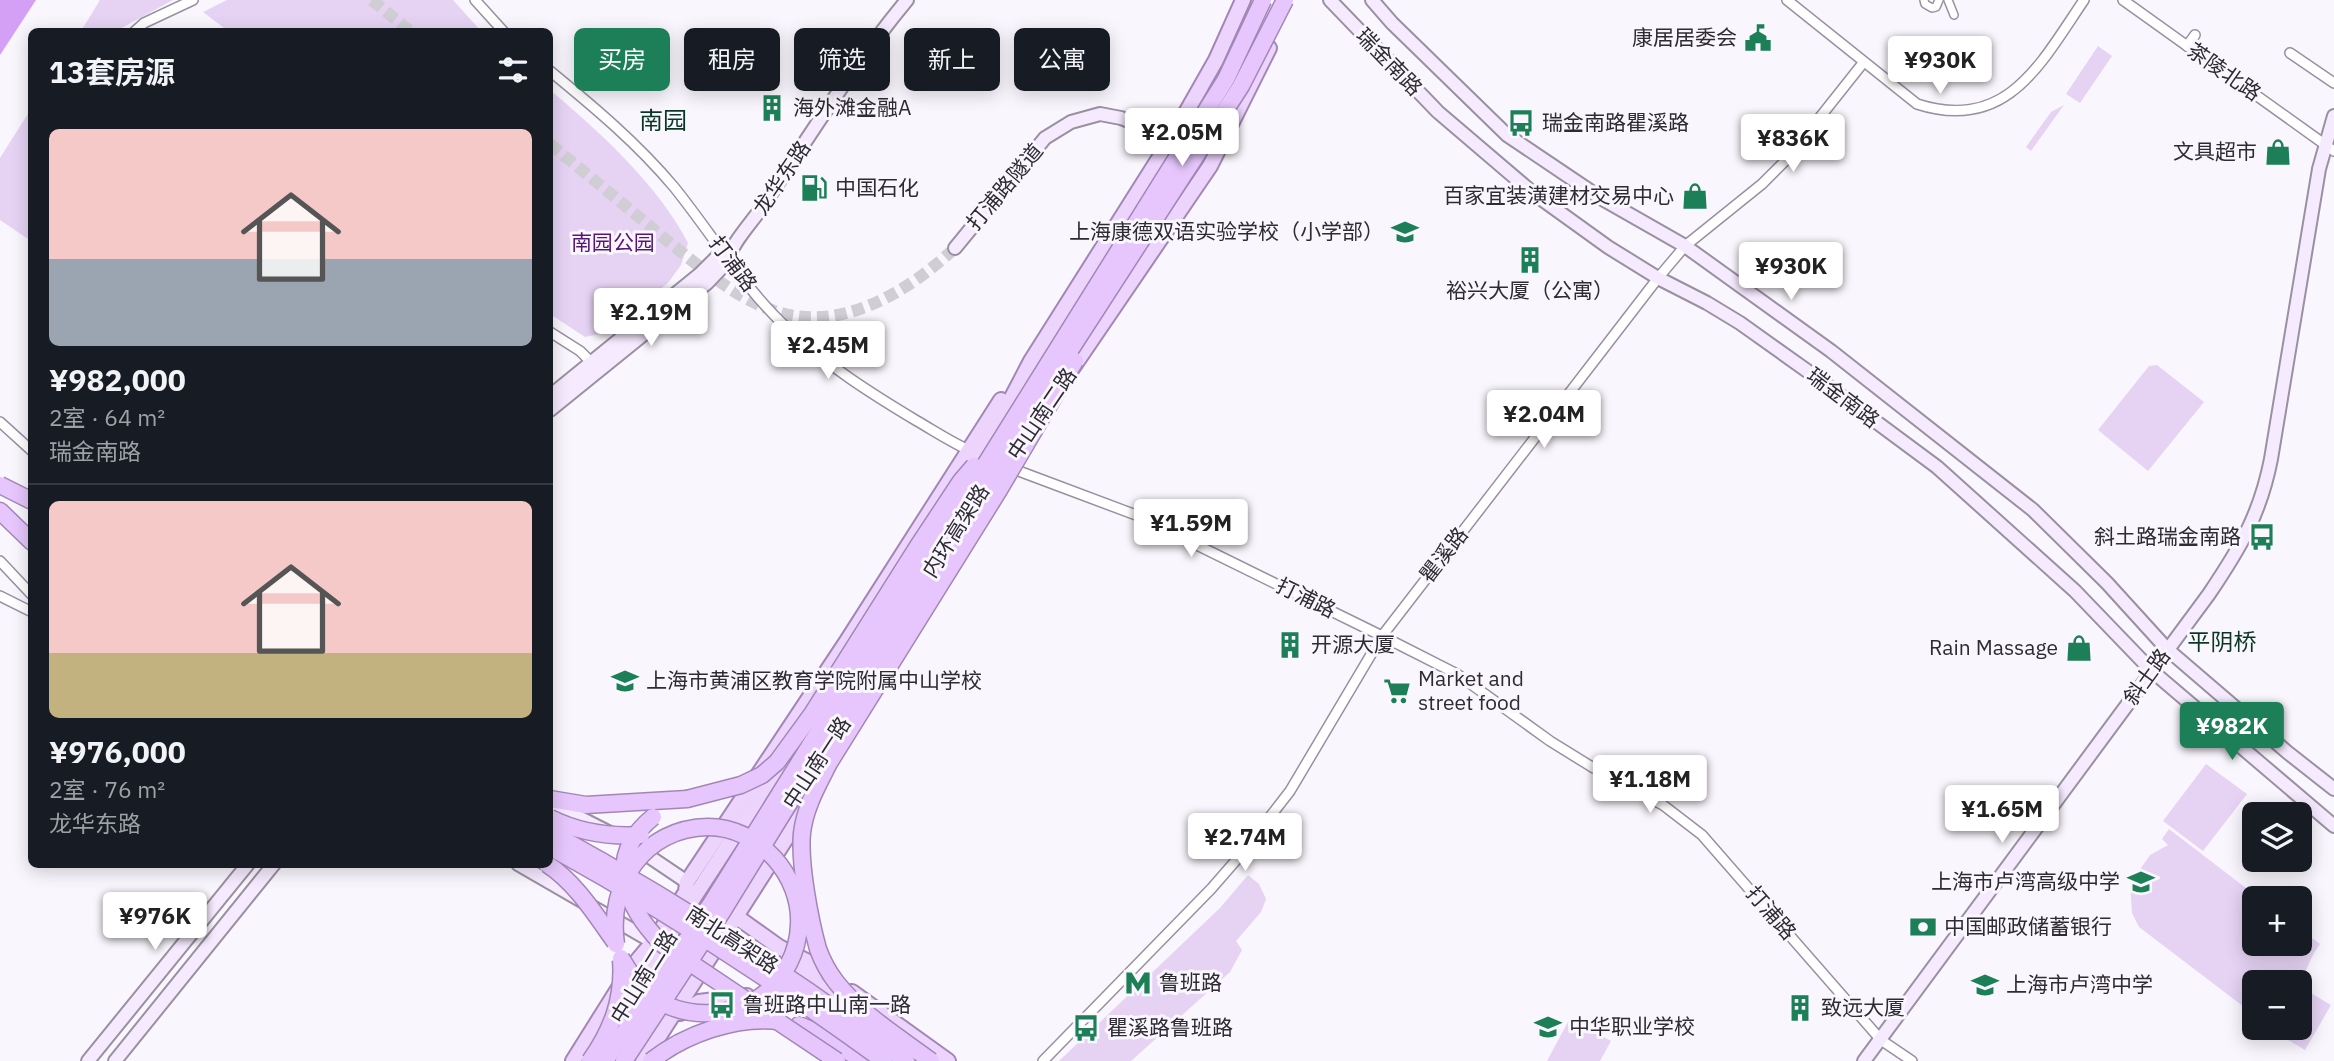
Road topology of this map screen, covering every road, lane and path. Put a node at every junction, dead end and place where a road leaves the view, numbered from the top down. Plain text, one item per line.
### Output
1 (193, 0) edge
2 (475, 0) edge
3 (907, 0) edge
4 (1244, 0) edge
5 (1263, 0) edge
6 (1285, 0) edge
7 (1293, 0) edge
8 (1330, 0) edge
9 (1372, 0) edge
10 (1787, 0) edge
11 (1924, 0) edge
12 (1939, 0) edge
13 (1948, 0) edge
14 (2084, 0) edge
15 (2123, 0) edge
16 (1954, 15) dead end
17 (138, 28) edge
18 (500, 28) edge
19 (2194, 35) dead end
20 (2187, 46) junction
21 (2290, 53) dead end
22 (1863, 63) junction
23 (553, 74) edge
24 (2334, 83) edge
25 (2334, 116) edge
26 (1170, 141) junction
27 (2329, 148) edge
28 (1210, 166) junction
29 (1685, 246) junction
30 (955, 248) tunnel mouth
31 (727, 255) junction
32 (1121, 271) junction
33 (1658, 278) junction
34 (553, 334) edge
35 (595, 365) junction
36 (553, 394) edge
37 (553, 407) edge
38 (1012, 421) junction
39 (0, 422) edge
40 (28, 447) edge
41 (974, 453) junction
42 (1006, 466) junction
43 (0, 485) edge
44 (28, 500) edge
45 (0, 504) edge
46 (28, 507) edge
47 (0, 511) edge
48 (28, 524) edge
49 (28, 538) edge
50 (0, 562) edge
51 (28, 591) edge
52 (0, 596) edge
53 (28, 610) edge
54 (1382, 636) junction
55 (2167, 649) junction
56 (2152, 671) junction
57 (2334, 789) edge
58 (687, 799) junction
59 (553, 801) edge
60 (757, 801) junction
61 (553, 803) edge
62 (553, 819) edge
63 (2334, 826) edge
64 (775, 827) junction
65 (685, 831) junction
66 (553, 834) edge
67 (712, 843) junction
68 (553, 849) edge
69 (803, 862) junction
70 (245, 868) edge
71 (271, 868) edge
72 (525, 868) edge
73 (553, 868) edge
74 (687, 882) junction
75 (752, 890) junction
76 (700, 891) junction
77 (723, 907) junction
78 (799, 911) junction
79 (731, 922) junction
80 (712, 928) junction
81 (661, 942) junction
82 (779, 947) junction
83 (619, 951) junction
84 (819, 951) junction
85 (699, 969) junction
86 (752, 996) junction
87 (732, 1010) junction
88 (704, 1014) junction
89 (669, 1020) junction
90 (773, 1020) junction
91 (800, 1029) junction
92 (1881, 1040) junction
93 (651, 1059) edge
94 (88, 1061) edge
95 (115, 1061) edge
96 (573, 1061) edge
97 (591, 1061) edge
98 (605, 1061) edge
99 (624, 1061) edge
100 (630, 1061) edge
101 (830, 1061) edge
102 (837, 1061) edge
103 (849, 1061) edge
104 (863, 1061) edge
105 (884, 1061) edge
106 (906, 1061) edge
107 (920, 1061) edge
108 (931, 1061) edge
109 (948, 1061) edge
110 (1043, 1061) edge
111 (1864, 1061) edge
112 (1912, 1061) edge

1 - 17 street
2 - 18 street
3 - 31 main road, 龙华东路
4 - 26 main road, 中山南二路
5 - 38 highway, 内环高架路, bridge
6 - 32 highway, 内环高架路, bridge
7 - 28 main road, 中山南二路
8 - 33 main road, 瑞金南路
9 - 29 main road, 瑞金南路
10 - 22 street
11 - 12 street
13 - 16 street
14 - 22 street
15 - 20 street, 茶陵北路
19 - 20 street
20 - 27 street, 茶陵北路
21 - 24 street
22 - 29 street, 瞿溪路
23 - 31 street, 打浦路
25 - 27 main road, 斜土路
26 - 28 main road, 打浦路隧道
26 - 30 main road, 打浦路隧道
26 - 41 main road, 中山南二路
27 - 55 main road, 斜土路
28 - 42 main road, 中山南二路
29 - 33 street, 瞿溪路
29 - 55 main road, 瑞金南路
31 - 35 main road, 龙华东路
31 - 41 street, 打浦路
32 - 69 highway, bridge
32 - 99 highway, 内环高架路, bridge
33 - 54 street, 瞿溪路
33 - 56 main road, 瑞金南路
34 - 35 street
35 - 36 main road, 龙华东路
35 - 37 main road, 龙华东路
38 - 58 highway, bridge
38 - 98 highway, 内环高架路, bridge
39 - 40 street
41 - 42 street, 打浦路
41 - 60 main road, 中山南二路
41 - 67 main road, 中山南二路
42 - 54 street, 打浦路
42 - 64 main road, 中山南一路
42 - 75 main road, 中山南二路
43 - 44 highway, bridge
43 - 46 highway, bridge
45 - 48 highway
47 - 49 highway
50 - 51 street
52 - 53 street
54 - 92 street, 打浦路
54 - 110 street, 瞿溪路
55 - 56 main road, 斜土路
55 - 57 main road, 瑞金南路
56 - 63 main road, 瑞金南路
56 - 92 main road, 斜土路
58 - 59 highway
58 - 102 highway, bridge
60 - 67 main road
60 - 76 main road, 中山南二路
61 - 74 main road
62 - 65 highway, bridge
64 - 75 main road
64 - 77 main road, 中山南一路
65 - 78 highway, bridge
65 - 83 highway, bridge
66 - 106 highway, 南北高架路, bridge
67 - 74 main road, 中山南二路
68 - 105 highway, 南北高架路, bridge
69 - 78 highway, bridge
69 - 84 highway, bridge
70 - 94 main road
71 - 95 main road
72 - 81 main road
73 - 83 highway, bridge
74 - 76 main road
74 - 81 main road, 中山南二路
75 - 79 main road, 中山南二路
76 - 77 main road
76 - 81 main road, 中山南二路
77 - 79 main road
77 - 80 main road, 中山南一路
78 - 84 highway, bridge
78 - 87 highway, bridge
79 - 80 main road
79 - 82 main road
79 - 85 main road, 中山南二路
80 - 81 main road
80 - 85 main road, 中山南一路
81 - 85 main road
81 - 96 main road
81 - 97 main road, 中山南二路
82 - 107 main road
82 - 109 main road
83 - 88 highway, bridge
83 - 97 highway, bridge
84 - 108 highway, bridge
85 - 86 main road
85 - 89 main road, 中山南一路
85 - 100 main road
86 - 89 main road
86 - 91 main road
87 - 88 highway, bridge
87 - 90 highway, bridge
88 - 93 highway, bridge
89 - 93 main road, 中山南一路
90 - 93 highway, bridge
90 - 104 highway, bridge
91 - 93 main road
91 - 101 main road
91 - 103 main road
92 - 111 main road, 斜土路
92 - 112 street, 打浦路

